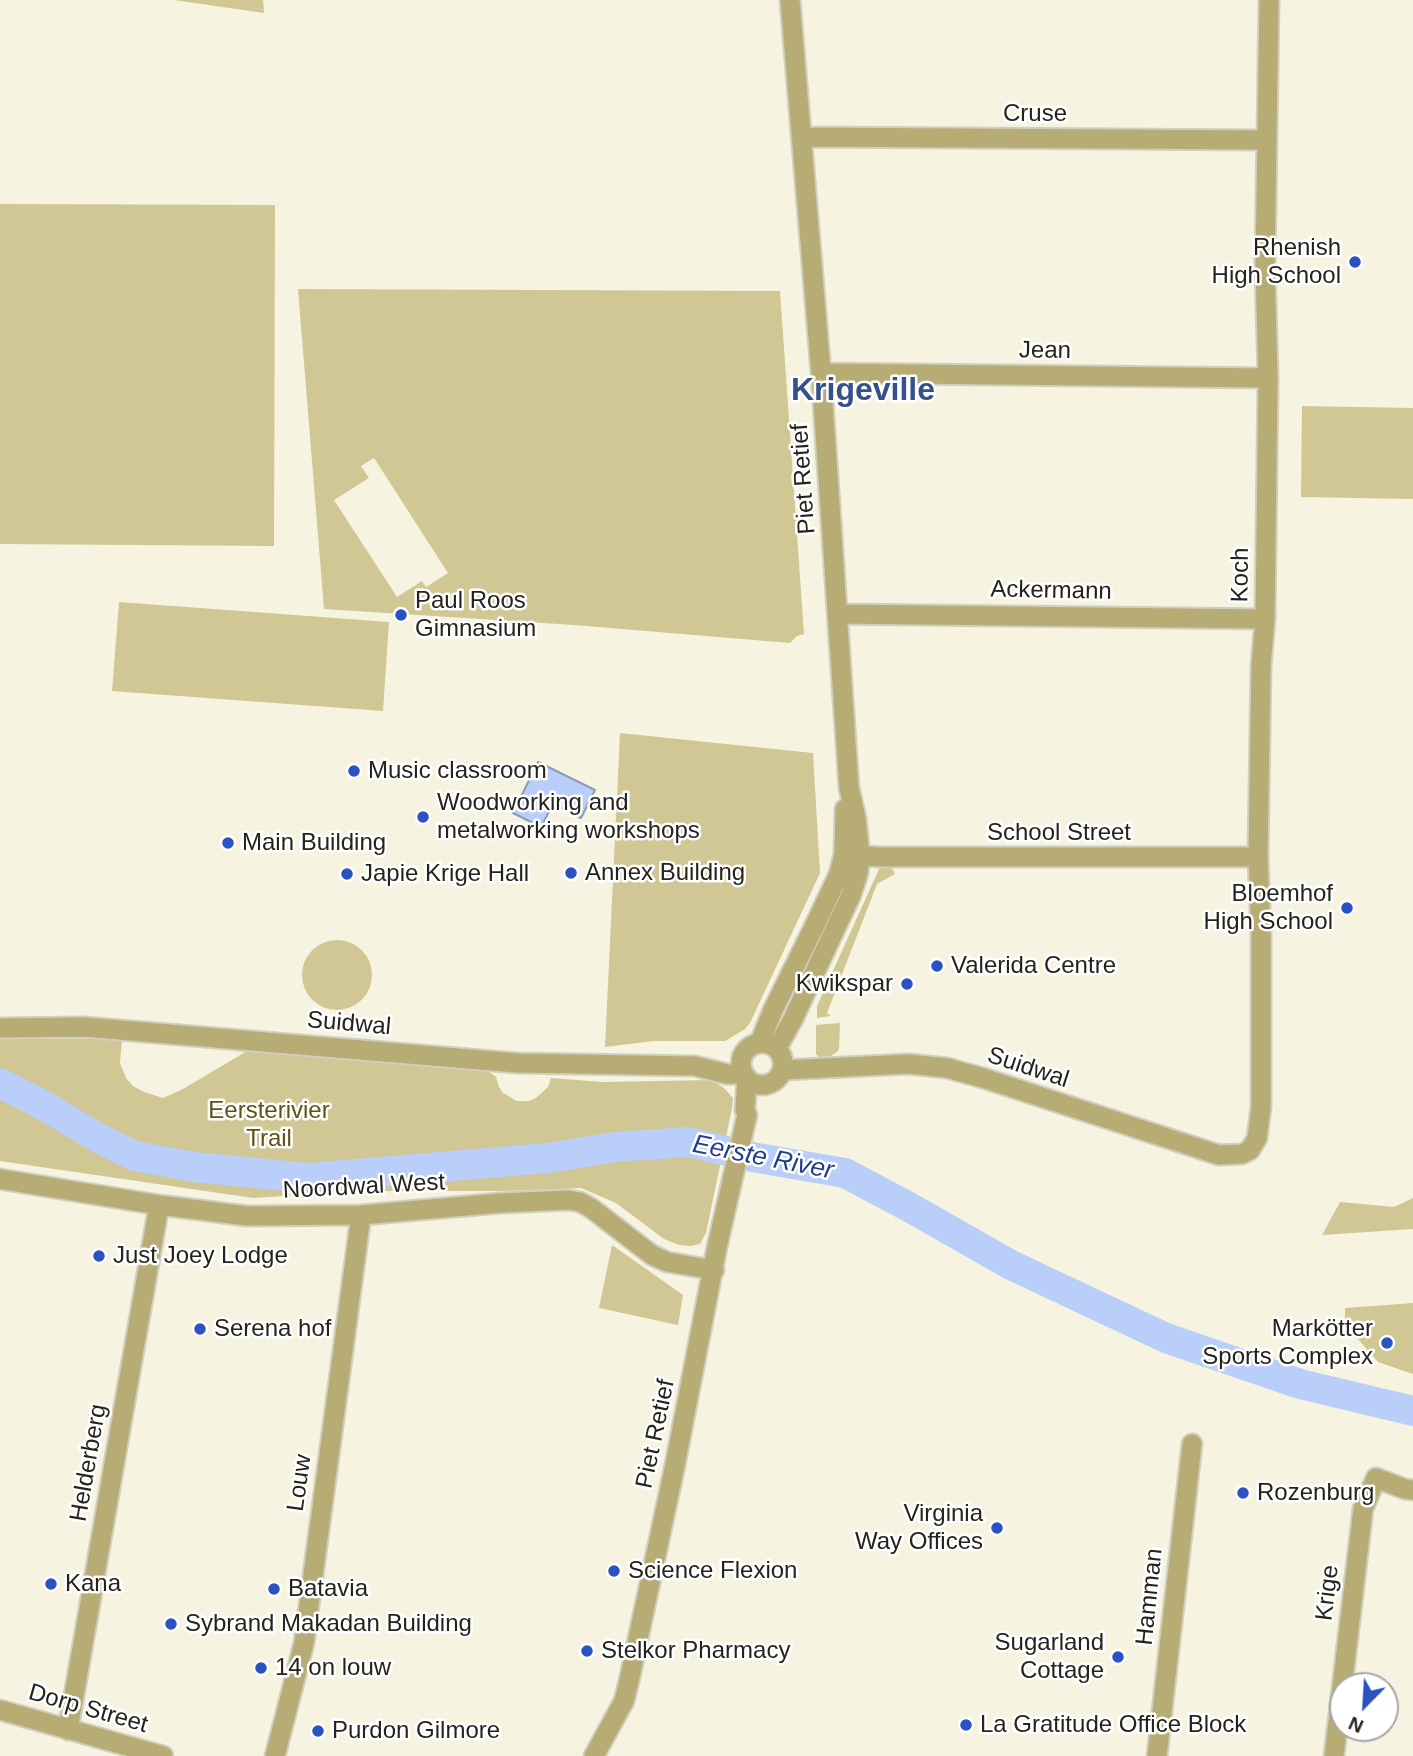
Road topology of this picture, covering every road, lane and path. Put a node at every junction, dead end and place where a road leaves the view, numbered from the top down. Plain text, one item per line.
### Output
1 (790, 0) edge
2 (1269, 0) edge
3 (802, 137) junction
4 (1267, 140) junction
5 (821, 373) junction
6 (1268, 378) junction
7 (838, 614) junction
8 (1265, 619) junction
9 (852, 855) junction
10 (1258, 857) junction
11 (0, 1028) edge
12 (769, 1045) junction
13 (744, 1069) junction
14 (783, 1070) junction
15 (766, 1084) junction
16 (747, 1115) junction
17 (1250, 1150) joint
18 (0, 1178) edge
19 (159, 1205) junction
20 (361, 1215) junction
21 (714, 1270) junction
22 (1192, 1444) dead end
23 (1413, 1490) edge
24 (0, 1710) edge
25 (68, 1730) junction
26 (131, 1752) edge
27 (163, 1756) edge
28 (275, 1756) edge
29 (594, 1756) edge
30 (1157, 1756) edge
31 (1334, 1756) edge

1 - 3 street, Piet Retief
2 - 4 street, Koch
3 - 4 street, Cruse
3 - 5 street, Piet Retief
4 - 6 street, Koch
5 - 6 street, Jean
5 - 7 street, Piet Retief
6 - 8 street, Koch
7 - 8 street, Ackermann
7 - 9 street, Piet Retief
8 - 10 street, Koch
9 - 10 street, School Street
9 - 12 street, Piet Retief
10 - 17 street, Koch
11 - 13 street, Suidwal
12 - 13 street
12 - 14 street
13 - 15 street
13 - 16 street, Piet Retief
14 - 15 street
14 - 17 street, Suidwal
15 - 16 street, Piet Retief
16 - 21 street, Piet Retief
18 - 19 street, Noordwal West
19 - 20 street, Noordwal West
19 - 25 street, Helderberg
20 - 21 street, Noordwal West
20 - 28 street, Louw
21 - 29 street, Piet Retief
22 - 30 street, Hamman
23 - 31 street, Krige
24 - 25 street, Dorp Street
25 - 26 street, Dorp Street
26 - 27 street, Dorp Street

